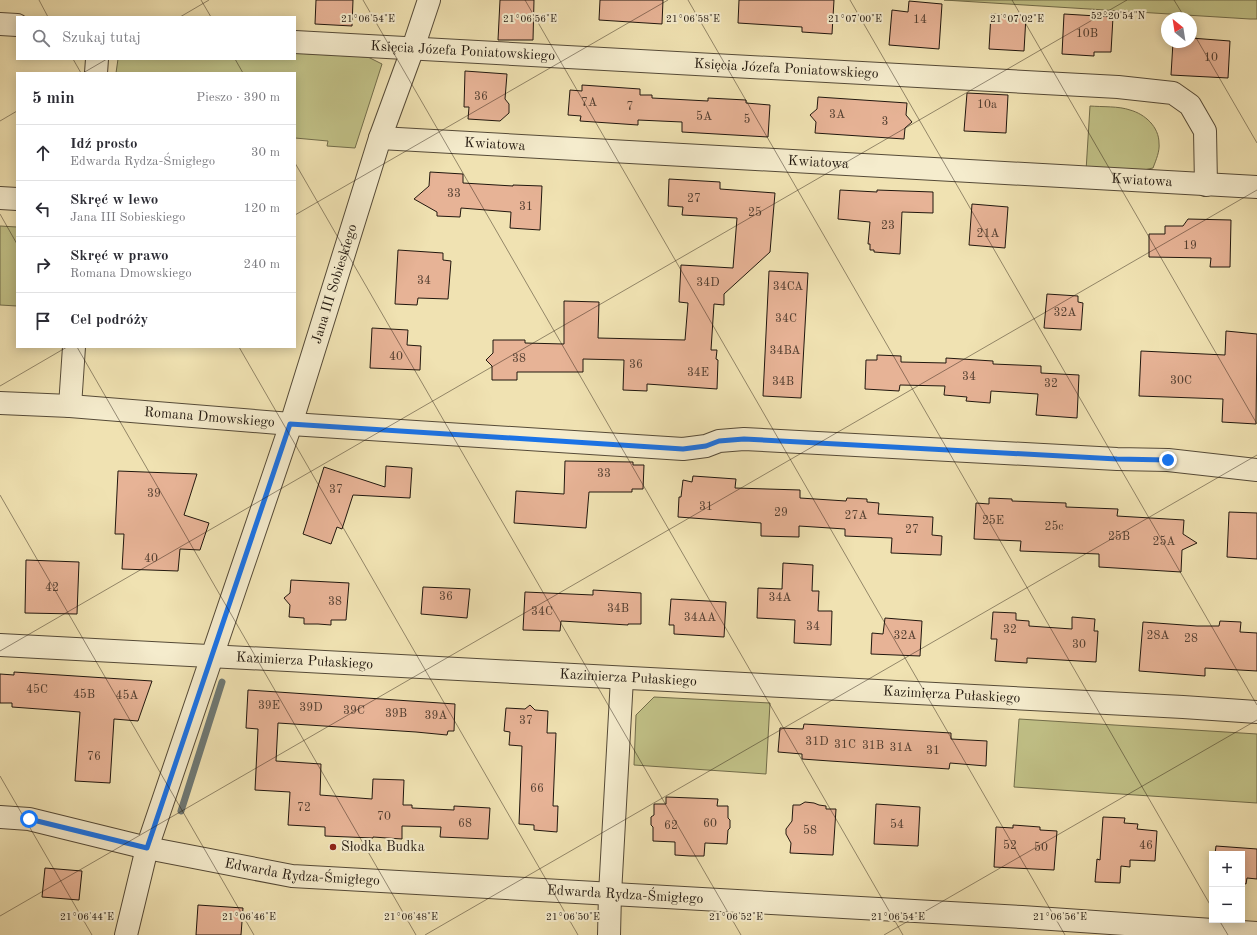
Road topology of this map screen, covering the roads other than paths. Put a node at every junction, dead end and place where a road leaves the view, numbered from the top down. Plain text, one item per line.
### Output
1 (429, 0) edge
2 (0, 24) edge
3 (16, 25) edge
4 (296, 42) edge
5 (413, 48) junction
6 (97, 60) edge
7 (96, 72) edge
8 (380, 138) junction
9 (1206, 185) junction
10 (1257, 187) edge
11 (0, 198) edge
12 (16, 199) edge
13 (74, 348) edge
14 (0, 403) edge
15 (70, 406) junction
16 (290, 424) junction
17 (1257, 470) edge
18 (0, 645) edge
19 (212, 656) junction
20 (622, 678) junction
21 (1257, 712) edge
22 (0, 817) edge
23 (147, 848) junction
24 (610, 894) junction
25 (1257, 933) edge
26 (126, 935) edge
27 (609, 935) edge

1 - 5 street, Jana III Sobieskiego
2 - 3 street
4 - 5 street, Księcia Józefa Poniatowskiego
5 - 8 street, Jana III Sobieskiego
5 - 9 street, Księcia Józefa Poniatowskiego
6 - 7 street
8 - 9 street, Kwiatowa
8 - 16 street, Jana III Sobieskiego
9 - 10 street, Kwiatowa
11 - 12 street
13 - 15 street
14 - 15 street, Romana Dmowskiego
15 - 16 street, Romana Dmowskiego
16 - 17 street, Romana Dmowskiego
16 - 19 street, Jana III Sobieskiego
18 - 19 street, Kazimierza Pułaskiego
19 - 20 street, Kazimierza Pułaskiego
19 - 23 street, Jana III Sobieskiego
20 - 21 street, Kazimierza Pułaskiego
20 - 24 street
22 - 23 street, Edwarda Rydza-Śmigłego
23 - 24 street, Edwarda Rydza-Śmigłego
23 - 26 street, Jana III Sobieskiego
24 - 25 street, Edwarda Rydza-Śmigłego
24 - 27 street

